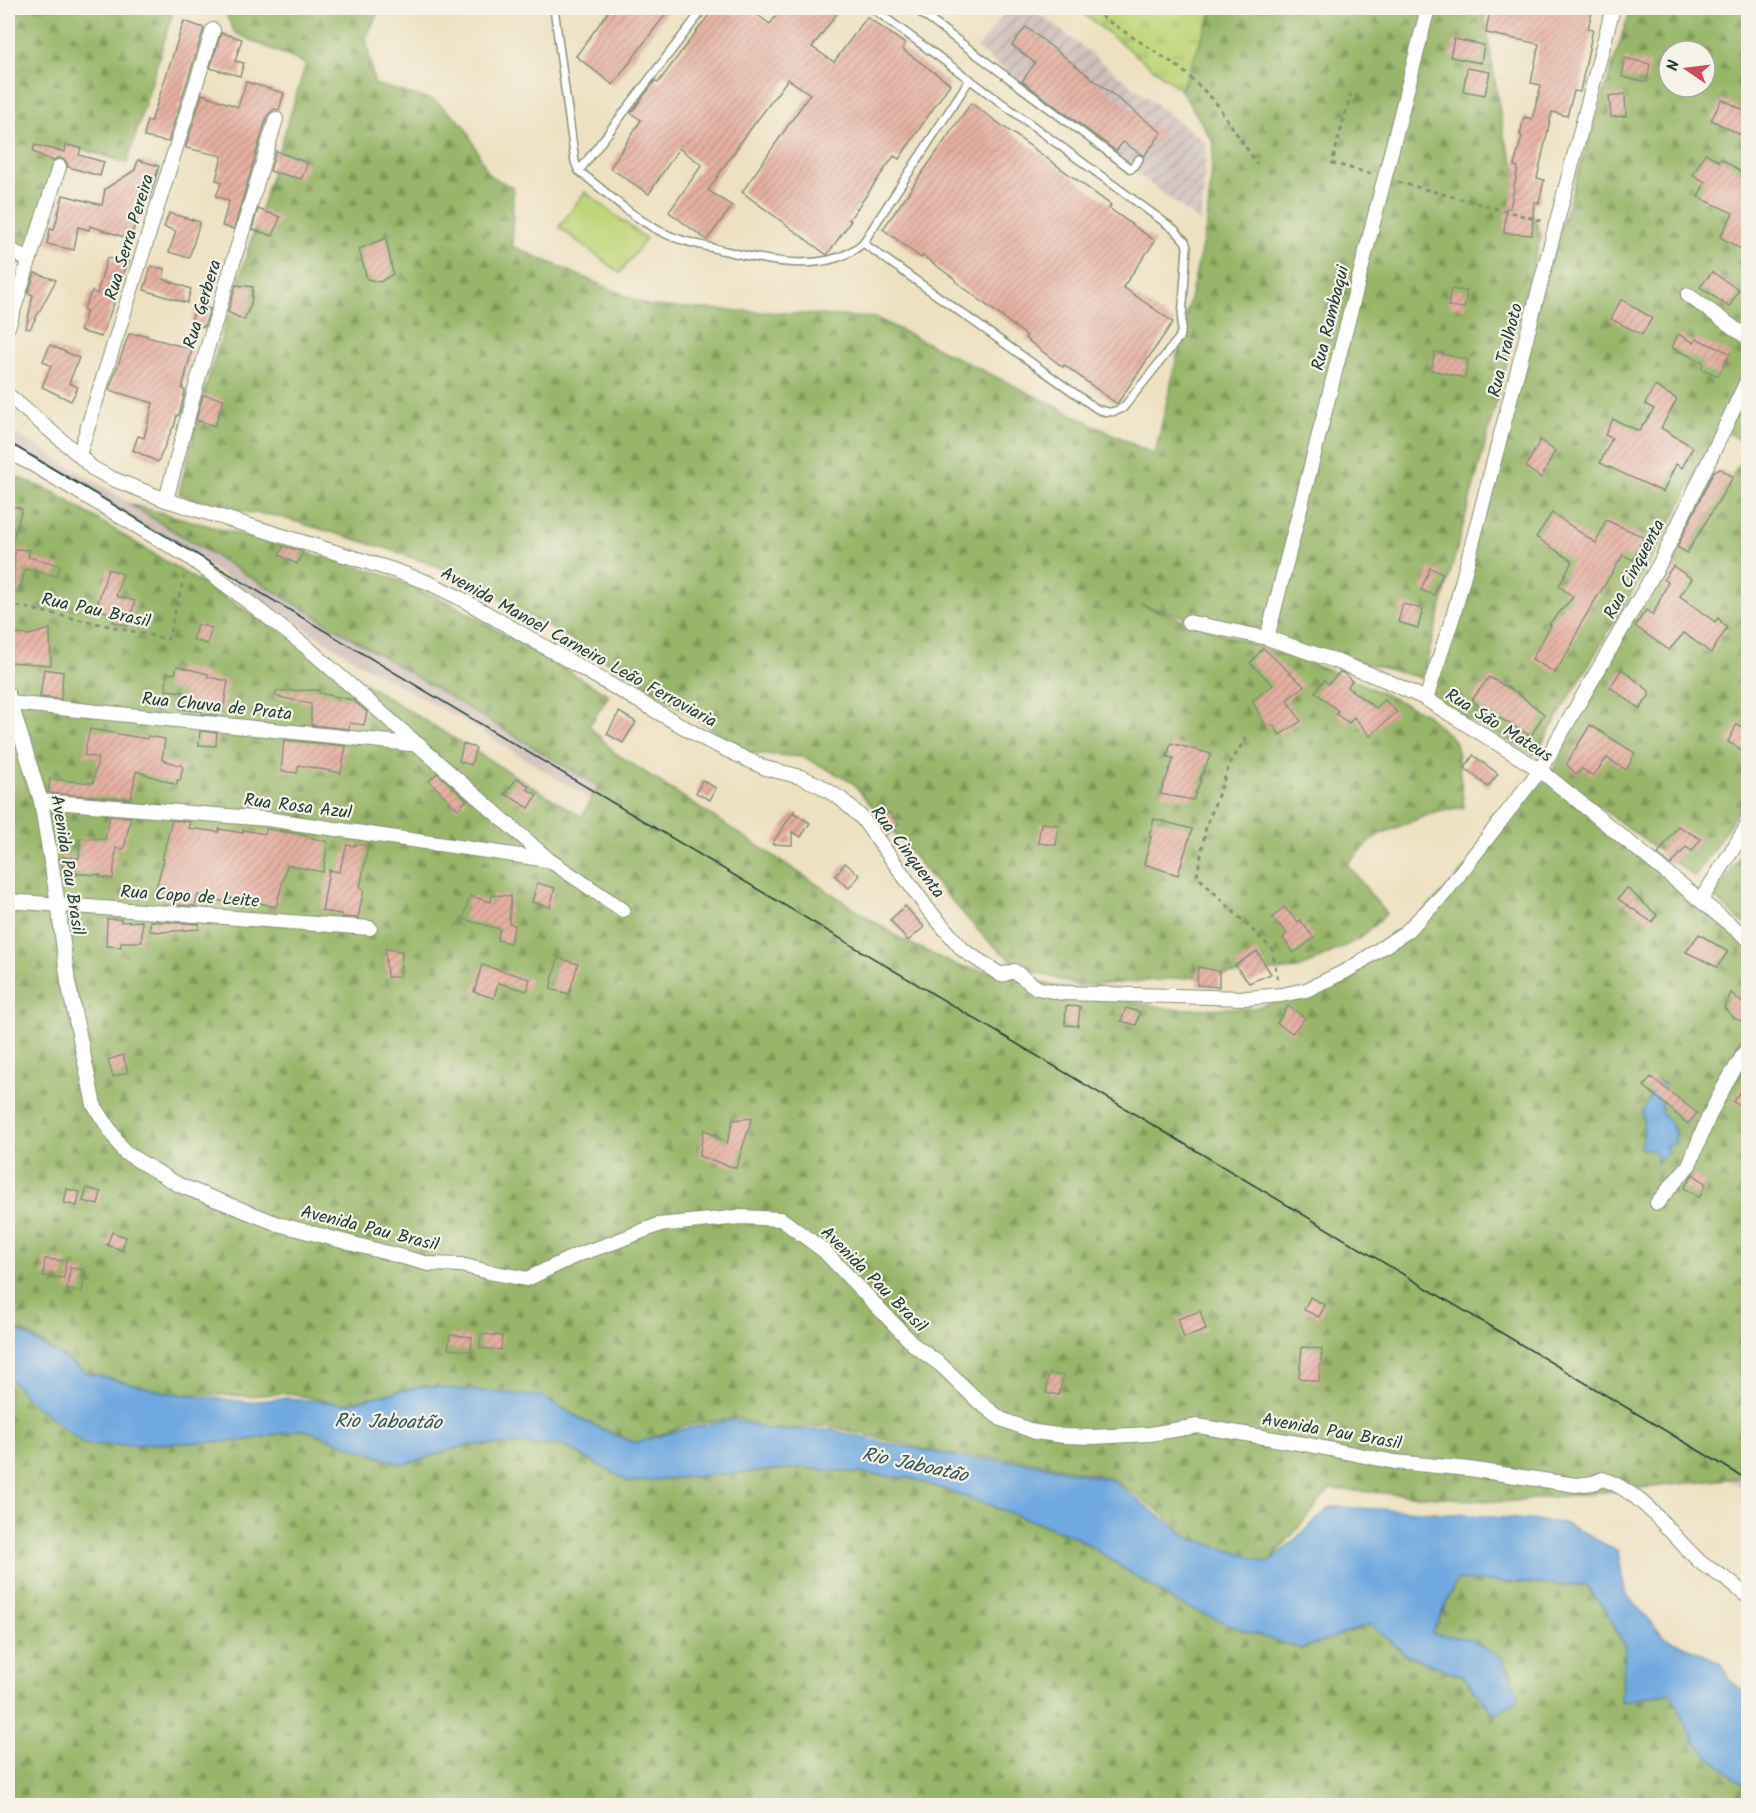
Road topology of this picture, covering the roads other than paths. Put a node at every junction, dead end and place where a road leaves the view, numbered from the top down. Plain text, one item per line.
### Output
1 (554, 8) edge
2 (704, 8) edge
3 (872, 8) edge
4 (915, 8) edge
5 (1428, 8) edge
6 (1613, 8) edge
7 (213, 30) dead end
8 (970, 79) junction
9 (276, 119) dead end
10 (1139, 159) dead end
11 (59, 167) dead end
12 (579, 171) junction
13 (863, 243) junction
14 (8, 248) edge
15 (29, 261) junction
16 (1688, 296) dead end
17 (8, 327) edge
18 (1749, 338) edge
19 (1749, 379) edge
20 (8, 395) edge
21 (8, 452) edge
22 (80, 455) junction
23 (166, 500) junction
24 (1188, 622) dead end
25 (1267, 638) junction
26 (9, 699) edge
27 (1426, 699) junction
28 (420, 745) junction
29 (765, 768) joint
30 (1540, 770) junction
31 (41, 801) junction
32 (1749, 825) edge
33 (549, 860) junction
34 (1701, 900) junction
35 (8, 901) edge
36 (58, 904) junction
37 (623, 910) dead end
38 (370, 928) dead end
39 (1749, 939) edge
40 (1749, 1047) edge
41 (1657, 1203) dead end
42 (1749, 1597) edge

1 - 12 lane
2 - 12 lane
3 - 8 lane
4 - 10 lane
5 - 25 street, Rua Rambaqui
6 - 27 street, Rua Tralhoto
7 - 22 street, Rua Serra Pereira
8 - 13 lane
8 - 13 lane
9 - 23 street, Rua Gerbera
11 - 15 street
12 - 13 lane
14 - 15 street
15 - 17 street
16 - 18 street
19 - 30 street, Rua Cinquenta
20 - 22 street, Avenida Manoel Carneiro Leão Ferroviaria
21 - 28 street
22 - 23 street, Avenida Manoel Carneiro Leão Ferroviaria
23 - 29 street, Avenida Manoel Carneiro Leão Ferroviaria
24 - 25 street, Rua São Mateus
25 - 27 street, Rua São Mateus
26 - 28 street, Rua Chuva de Prata
26 - 31 street, Avenida Pau Brasil
27 - 30 street, Rua São Mateus
28 - 33 street
29 - 30 street, Rua Cinquenta
30 - 34 street, Rua São Mateus
31 - 33 street, Rua Rosa Azul
31 - 36 street, Avenida Pau Brasil
32 - 34 street
33 - 37 street
34 - 39 street, Rua São Mateus
35 - 36 street, Rua Copo de Leite
36 - 38 street, Rua Copo de Leite
36 - 42 street, Avenida Pau Brasil
40 - 41 street

